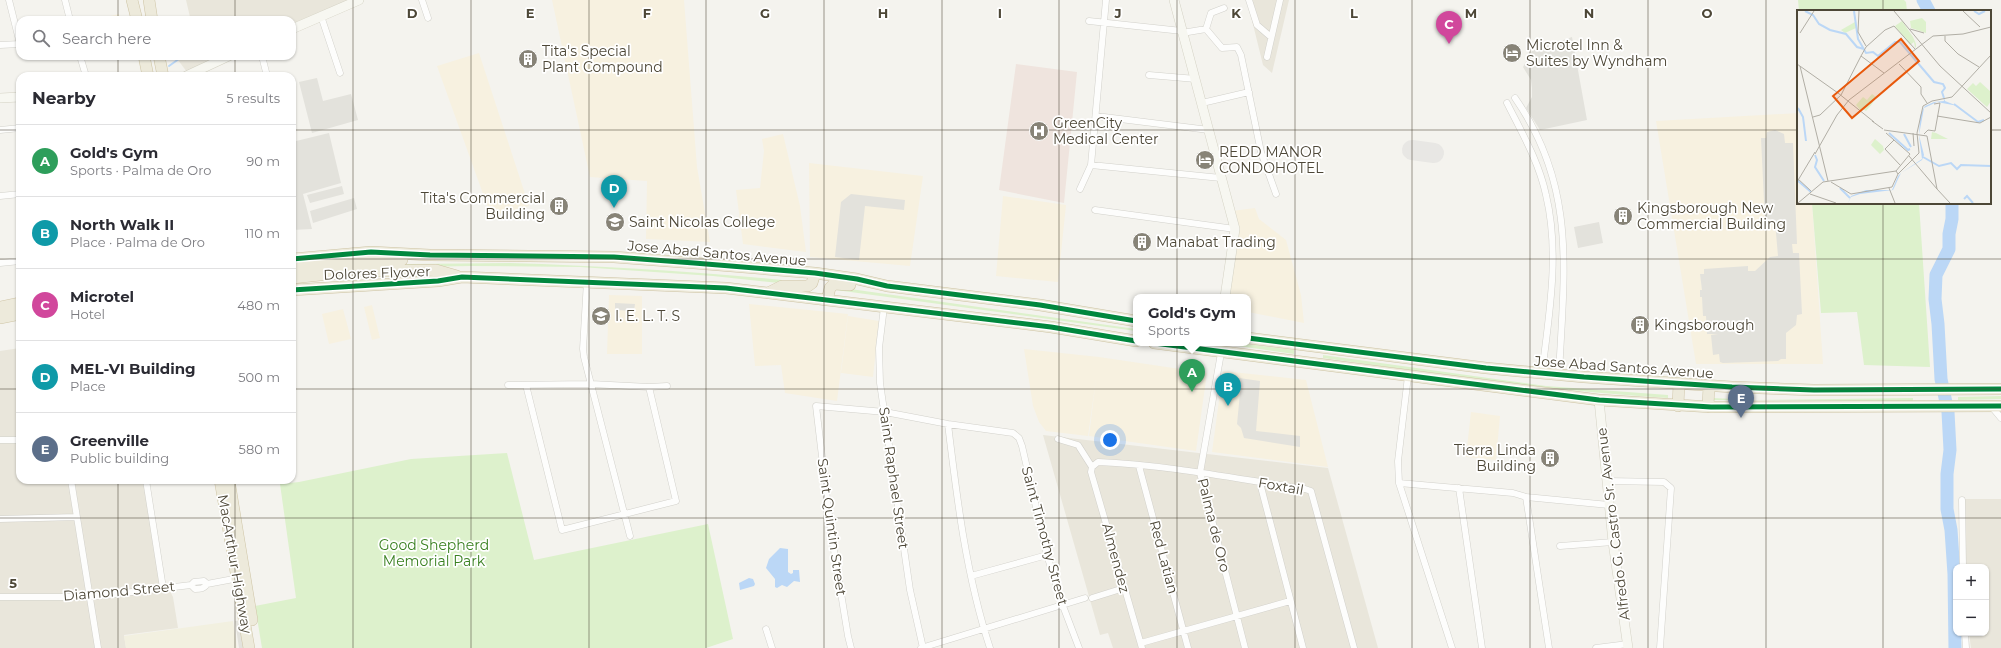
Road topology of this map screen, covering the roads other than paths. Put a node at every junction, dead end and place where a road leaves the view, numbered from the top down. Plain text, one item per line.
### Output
1 (9, 0) edge
2 (65, 0) edge
3 (132, 0) edge
4 (148, 0) edge
5 (359, 0) edge
6 (422, 0) edge
7 (1106, 0) edge
8 (1174, 0) edge
9 (1249, 0) edge
10 (1280, 0) edge
11 (1224, 8) dead end
12 (69, 16) edge
13 (136, 16) edge
14 (151, 16) edge
15 (321, 16) junction
16 (428, 18) dead end
17 (1090, 21) dead end
18 (1104, 22) junction
19 (296, 27) edge
20 (16, 28) edge
21 (1206, 29) junction
22 (1182, 32) junction
23 (1271, 37) junction
24 (16, 44) edge
25 (0, 45) edge
26 (1268, 57) dead end
27 (81, 60) edge
28 (145, 60) edge
29 (160, 60) edge
30 (220, 60) edge
31 (263, 60) edge
32 (85, 72) edge
33 (147, 72) edge
34 (162, 72) edge
35 (195, 72) edge
36 (267, 72) edge
37 (340, 73) dead end
38 (1149, 75) dead end
39 (1196, 79) junction
40 (1249, 92) junction
41 (16, 97) edge
42 (0, 98) edge
43 (1515, 98) dead end
44 (1202, 103) junction
45 (1507, 103) dead end
46 (1096, 116) junction
47 (16, 128) edge
48 (0, 130) edge
49 (1209, 130) junction
50 (1546, 155) junction
51 (1535, 159) junction
52 (1091, 165) junction
53 (1221, 178) junction
54 (1080, 190) dead end
55 (16, 194) edge
56 (1276, 194) dead end
57 (0, 196) edge
58 (1095, 210) dead end
59 (1235, 229) junction
60 (430, 255) junction
61 (296, 259) edge
62 (16, 261) edge
63 (0, 263) edge
64 (357, 266) junction
65 (296, 268) edge
66 (814, 273) junction
67 (296, 277) edge
68 (462, 277) junction
69 (857, 279) junction
70 (587, 281) junction
71 (1551, 284) junction
72 (1563, 285) junction
73 (296, 290) edge
74 (768, 293) junction
75 (1225, 294) edge
76 (827, 300) junction
77 (16, 304) edge
78 (0, 307) edge
79 (884, 308) junction
80 (16, 315) edge
81 (0, 318) edge
82 (1133, 321) edge
83 (1251, 338) edge
84 (1133, 340) edge
85 (1297, 345) junction
86 (1174, 346) edge
87 (1317, 348) junction
88 (1221, 353) junction
89 (1296, 362) junction
90 (1318, 365) junction
91 (1542, 373) junction
92 (1559, 374) junction
93 (1408, 376) junction
94 (1679, 383) junction
95 (591, 384) junction
96 (508, 385) dead end
97 (526, 385) junction
98 (1709, 385) junction
99 (667, 386) dead end
100 (649, 387) junction
101 (2001, 389) edge
102 (1599, 400) junction
103 (1678, 406) junction
104 (1708, 406) junction
105 (1996, 406) edge
106 (885, 412) junction
107 (2001, 418) edge
108 (948, 424) junction
109 (1058, 439) dead end
110 (0, 440) edge
111 (16, 440) edge
112 (1139, 466) junction
113 (1092, 467) junction
114 (1200, 473) junction
115 (1607, 481) junction
116 (1260, 483) junction
117 (1399, 483) junction
118 (72, 484) edge
119 (147, 484) edge
120 (221, 484) edge
121 (229, 484) edge
122 (1459, 488) junction
123 (1526, 497) junction
124 (1962, 500) dead end
125 (1609, 505) junction
126 (624, 513) junction
127 (77, 517) junction
128 (0, 519) edge
129 (630, 536) dead end
130 (1613, 542) junction
131 (1560, 546) dead end
132 (1047, 555) junction
133 (1963, 564) edge
134 (971, 576) junction
135 (241, 578) junction
136 (163, 588) junction
137 (1124, 588) junction
138 (0, 597) edge
139 (90, 597) junction
140 (1290, 601) junction
141 (1063, 606) junction
142 (1236, 616) junction
143 (766, 629) dead end
144 (984, 629) junction
145 (1184, 632) junction
146 (1965, 636) edge
147 (1142, 646) edge
148 (1628, 646) edge
149 (98, 648) edge
150 (249, 648) edge
151 (257, 648) edge
152 (772, 648) edge
153 (852, 648) edge
154 (922, 648) edge
155 (990, 648) edge
156 (1079, 648) edge
157 (1188, 648) edge
158 (1245, 648) edge
159 (1303, 648) edge
160 (1354, 648) edge
161 (1452, 648) edge
162 (1482, 648) edge
163 (1549, 648) edge
164 (1596, 648) edge
165 (1660, 648) edge
166 (1966, 648) edge

1 - 20 street
2 - 12 street
3 - 13 highway
4 - 14 highway
5 - 15 street
6 - 16 street
7 - 18 street
8 - 22 street
9 - 23 street
10 - 23 street
11 - 21 street
15 - 19 street
15 - 37 street
17 - 18 street
18 - 22 street
18 - 46 street
21 - 22 street
21 - 40 street
22 - 39 street
23 - 26 street
24 - 25 street
27 - 32 street
28 - 33 highway
29 - 34 highway
30 - 35 street
31 - 36 street
38 - 39 street
39 - 44 street
40 - 44 street
40 - 56 street
41 - 42 street
43 - 50 street
44 - 49 street
45 - 51 street
46 - 49 street
46 - 52 street
47 - 48 street
49 - 53 street
50 - 51 street
50 - 72 street
51 - 71 street
52 - 53 street
52 - 54 street
53 - 59 street
55 - 57 street
58 - 59 street
59 - 75 street
60 - 61 highway, Jose Abad Santos Avenue
60 - 64 highway, Dolores Flyover
60 - 66 highway, Jose Abad Santos Avenue
62 - 63 street
64 - 65 highway, Dolores Flyover
64 - 67 highway, Dolores Flyover
64 - 68 highway, Dolores Flyover
66 - 69 highway, Jose Abad Santos Avenue
66 - 74 highway
68 - 70 highway
68 - 73 highway
69 - 76 highway
69 - 82 highway, Jose Abad Santos Avenue
70 - 74 highway
70 - 95 street
71 - 72 street
71 - 91 street
72 - 92 street
74 - 76 highway
76 - 79 highway
77 - 78 highway
79 - 84 highway
79 - 106 street, Saint Raphael Street
80 - 81 highway
83 - 85 highway, Jose Abad Santos Avenue
85 - 87 highway, Jose Abad Santos Avenue
85 - 89 highway
86 - 88 highway
87 - 90 highway
87 - 91 highway, Jose Abad Santos Avenue
88 - 89 highway
88 - 114 street, Palma de Oro
89 - 90 highway
90 - 93 highway
91 - 92 highway, Jose Abad Santos Avenue
92 - 94 highway, Jose Abad Santos Avenue
93 - 102 highway
93 - 117 street
94 - 98 highway, Jose Abad Santos Avenue
94 - 103 highway
95 - 97 street
95 - 100 street
95 - 126 street
96 - 97 street
97 - 126 street
98 - 101 highway, Jose Abad Santos Avenue
98 - 104 highway
99 - 100 street
100 - 126 street
102 - 103 highway
102 - 115 street, Alfredo G. Castro Sr. Avenue
103 - 104 highway
104 - 105 highway
105 - 107 street
106 - 108 street
106 - 153 street, Saint Quintin Street
106 - 154 street, Saint Raphael Street
108 - 132 street, Saint Timothy Street
108 - 134 street
109 - 113 street
110 - 111 street
112 - 113 street, Foxtail
112 - 114 street, Foxtail
112 - 145 street, Red Latian
113 - 137 street, Almendez
114 - 116 street, Foxtail
114 - 142 street, Palma de Oro
115 - 125 street, Alfredo G. Castro Sr. Avenue
115 - 165 street
116 - 140 street
116 - 160 street, Foxtail
117 - 122 street
117 - 161 street
118 - 127 street
119 - 136 street
120 - 135 highway, MacArthur Highway
121 - 135 highway, MacArthur Highway
122 - 123 street
122 - 162 street
123 - 125 street
123 - 163 street
124 - 133 street
125 - 130 street, Alfredo G. Castro Sr. Avenue
126 - 129 street
127 - 128 street
127 - 139 street
130 - 131 street
130 - 148 street, Alfredo G. Castro Sr. Avenue
132 - 134 street
132 - 141 street, Saint Timothy Street
134 - 144 street
135 - 136 street, Diamond Street
135 - 150 highway, MacArthur Highway
135 - 151 highway, MacArthur Highway
136 - 139 street, Diamond Street
137 - 141 street
137 - 147 street, Almendez
138 - 139 street, Diamond Street
139 - 149 street
140 - 142 street
140 - 159 street
141 - 144 street
141 - 156 street, Saint Timothy Street
142 - 145 street
142 - 158 street, Palma de Oro
143 - 152 street
144 - 154 street
144 - 155 street
145 - 147 street
145 - 157 street, Red Latian
146 - 166 street
148 - 164 street

